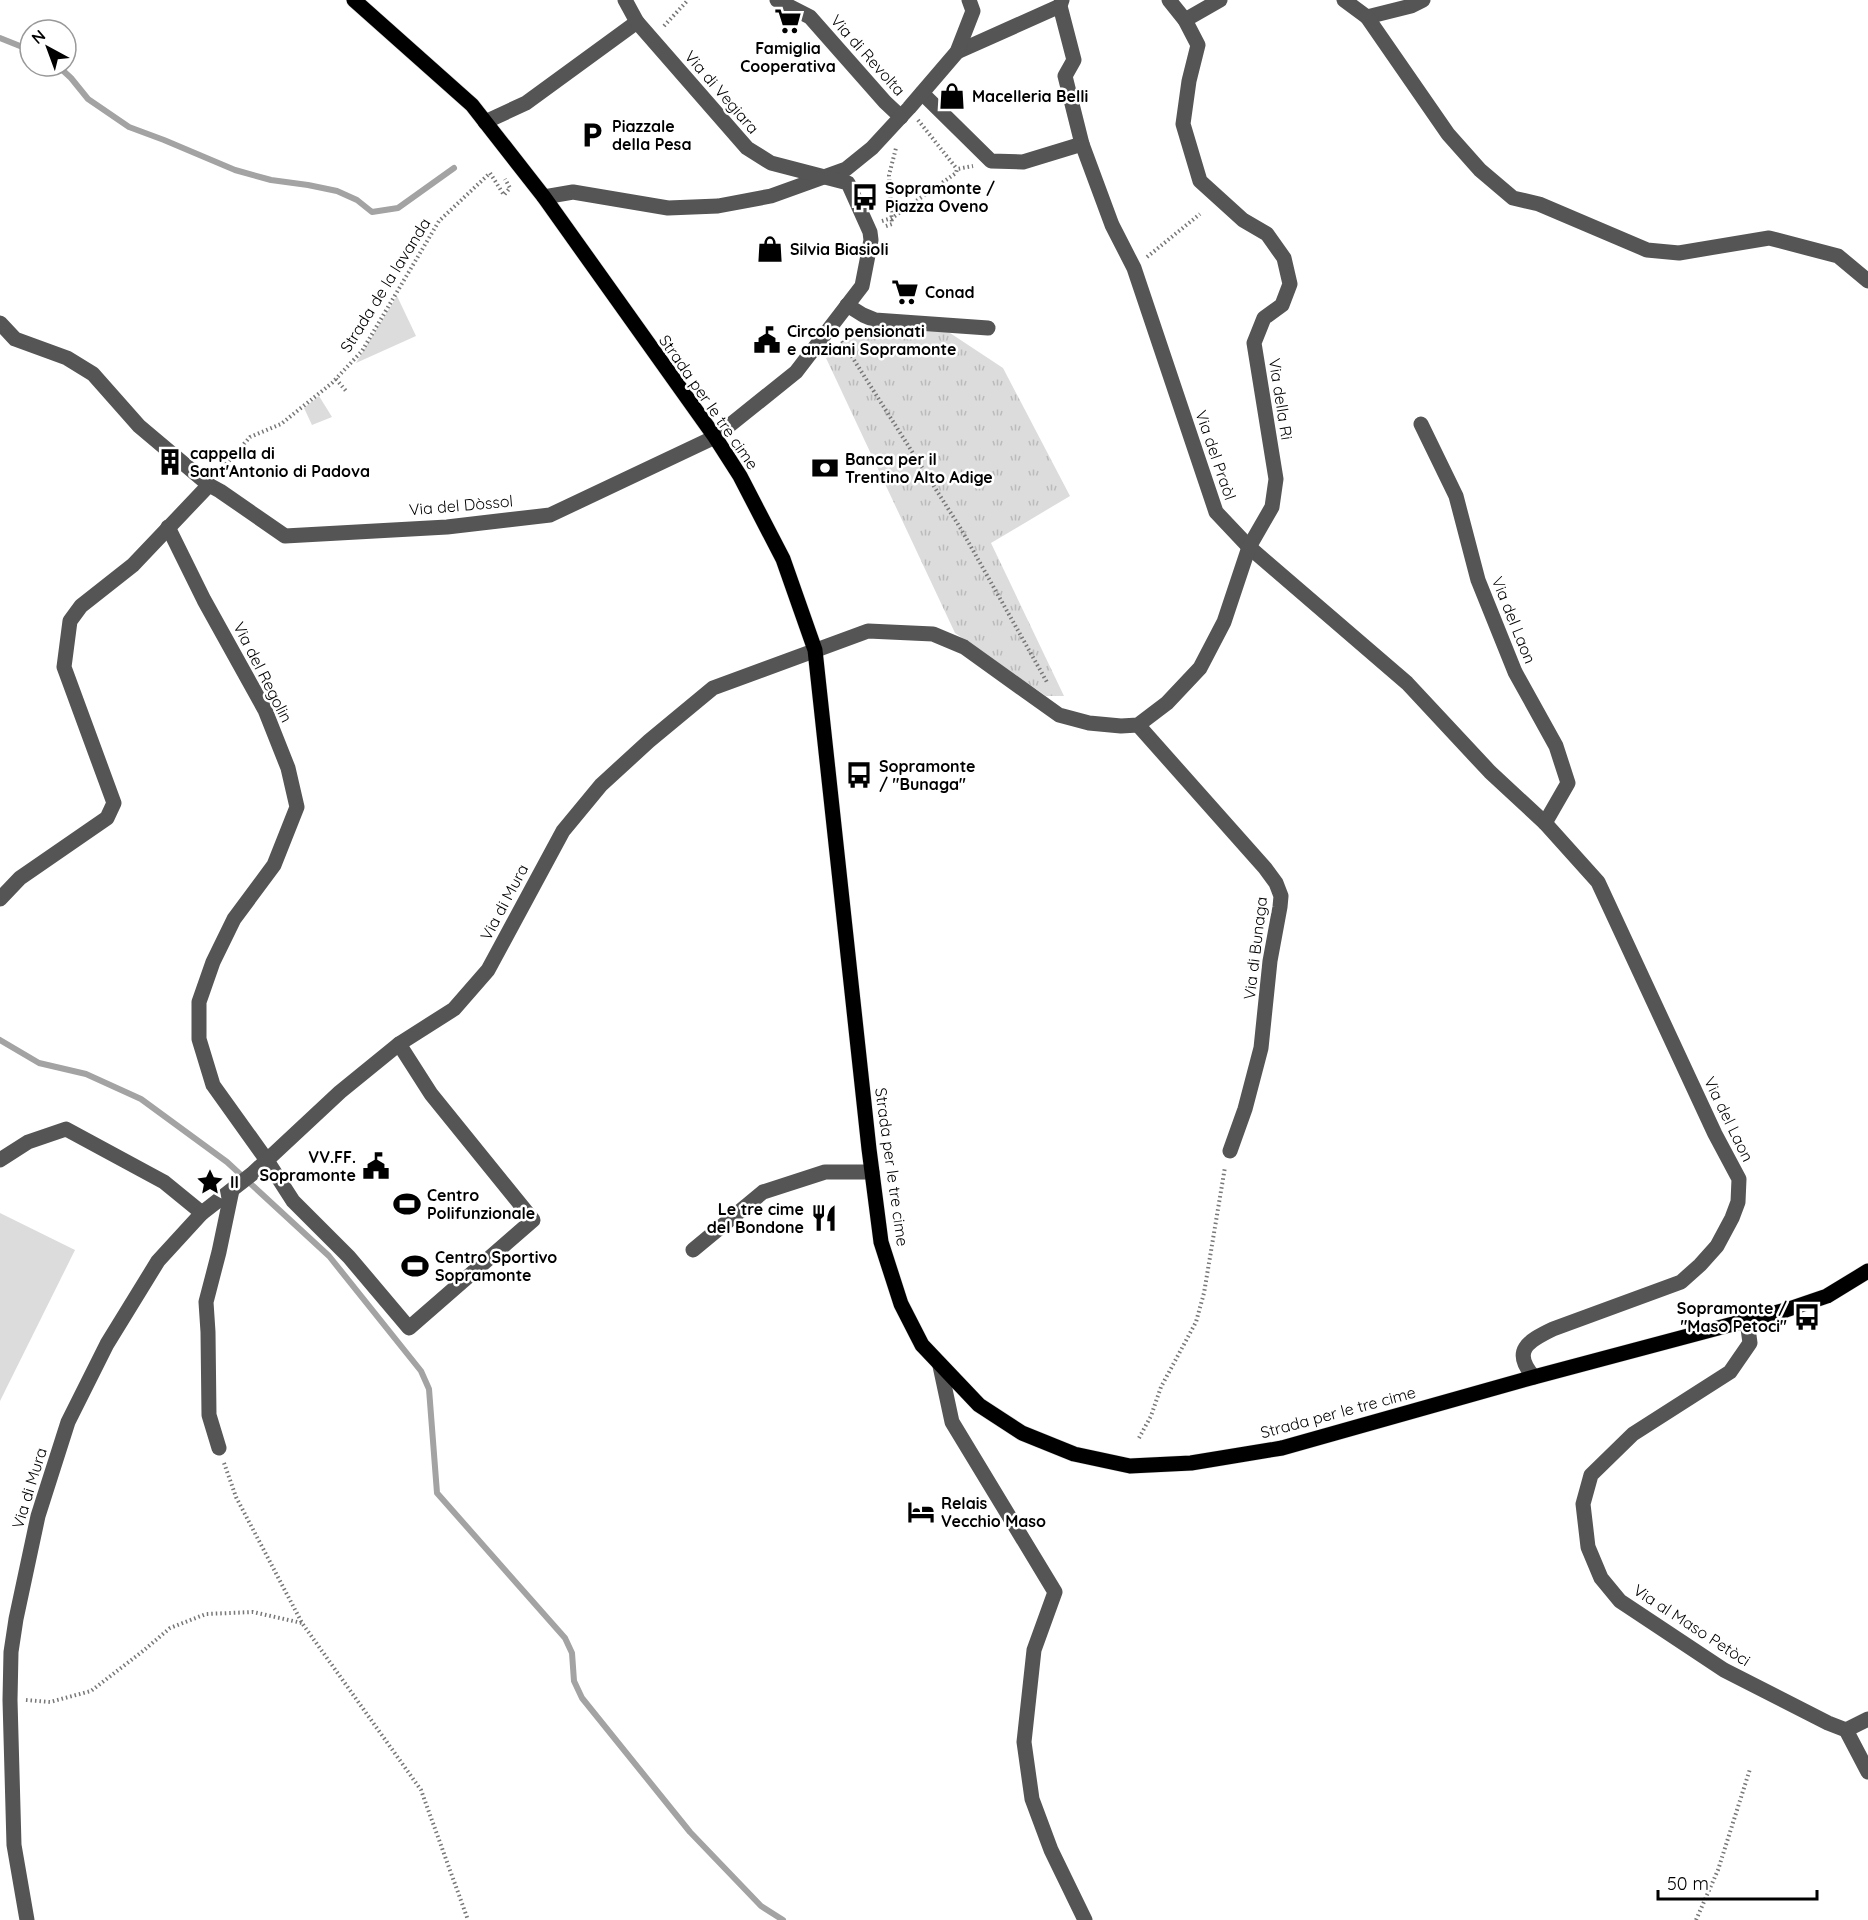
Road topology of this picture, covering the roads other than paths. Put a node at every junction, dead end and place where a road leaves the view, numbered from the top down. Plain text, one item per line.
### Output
1 (354, 0) edge
2 (625, 0) edge
3 (777, 0) edge
4 (969, 0) edge
5 (1169, 0) edge
6 (1220, 0) edge
7 (1344, 0) edge
8 (1423, 0) edge
9 (1061, 3) edge
10 (1367, 17) junction
11 (1185, 20) junction
12 (637, 22) junction
13 (957, 51) junction
14 (922, 93) junction
15 (905, 113) junction
16 (485, 122) junction
17 (1082, 144) junction
18 (826, 177) junction
19 (544, 197) junction
20 (868, 226) joint
21 (1868, 281) edge
22 (844, 309) junction
23 (0, 323) edge
24 (988, 328) dead end
25 (1421, 424) dead end
26 (715, 437) junction
27 (209, 485) junction
28 (168, 527) junction
29 (1249, 547) junction
30 (815, 650) junction
31 (1138, 725) junction
32 (1545, 823) junction
33 (0, 899) edge
34 (399, 1044) junction
35 (1230, 1151) road end
36 (266, 1159) junction
37 (0, 1160) edge
38 (872, 1172) junction
39 (232, 1190) junction
40 (202, 1213) junction
41 (693, 1250) dead end
42 (1868, 1271) edge
43 (1747, 1321) junction
44 (940, 1366) junction
45 (1534, 1377) junction
46 (219, 1448) road end
47 (1868, 1719) edge
48 (1846, 1730) junction
49 (1868, 1772) edge
50 (27, 1920) edge
51 (1084, 1920) edge

1 - 16 main road, Strada per le tre cime
2 - 12 street, Via di Vegiara
3 - 15 street, Via di Revolta
4 - 13 street
5 - 11 street, Via della Ri
6 - 11 street
7 - 10 street
8 - 10 street
9 - 13 street
9 - 17 street, Via del Praòl
10 - 21 street
11 - 29 street, Via della Ri
12 - 16 street
12 - 18 street, Via di Vegiara
13 - 14 street
14 - 15 street
14 - 17 street
15 - 18 street
16 - 19 main road, Strada per le tre cime
17 - 29 street, Via del Praòl
18 - 19 street
18 - 20 street, Via di Vegiara
19 - 26 main road, Strada per le tre cime
20 - 22 street, Via del Dòssol
22 - 24 street
22 - 26 street, Via del Dòssol
23 - 27 street, Via del Dòssol
25 - 32 street, Via del Laon
26 - 27 street, Via del Dòssol
26 - 30 main road, Strada per le tre cime
27 - 28 street
28 - 33 street
28 - 36 street, Via del Regolin
29 - 31 street
29 - 32 street, Via del Laon
30 - 31 street
30 - 34 street, Via di Mura
30 - 38 main road, Strada per le tre cime
31 - 35 street, Via di Bunaga
32 - 45 street, Via del Laon
34 - 36 street, Via di Mura
34 - 36 street, Via del Regolin
36 - 39 street, Via di Mura
37 - 40 street
38 - 41 street
38 - 44 main road, Strada per le tre cime
39 - 40 street, Via di Mura
39 - 46 street
40 - 50 street, Via di Mura
42 - 43 main road, Strada per le tre cime
43 - 45 main road, Strada per le tre cime
43 - 48 street, Via al Maso Petòci
44 - 45 main road, Strada per le tre cime
44 - 51 street
47 - 48 street
48 - 49 street

